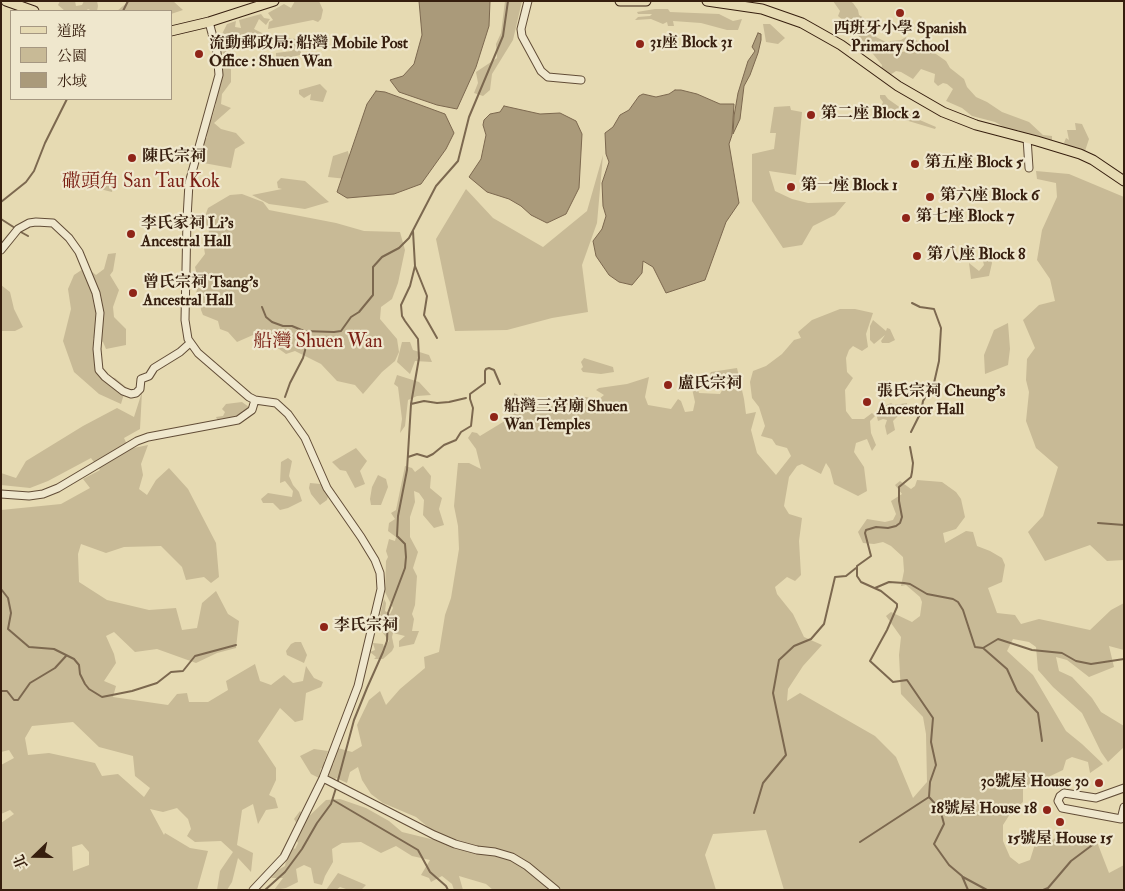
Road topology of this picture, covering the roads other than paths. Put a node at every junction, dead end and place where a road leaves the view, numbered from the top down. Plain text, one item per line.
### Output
1 (6, 1) edge
2 (274, 1) edge
3 (528, 1) edge
4 (620, 1) edge
5 (646, 1) edge
6 (707, 1) edge
7 (259, 4) edge
8 (31, 10) edge
9 (210, 22) junction
10 (172, 31) edge
11 (581, 80) dead end
12 (1027, 138) junction
13 (1028, 168) dead end
14 (1124, 181) edge
15 (1, 250) edge
16 (190, 343) junction
17 (255, 400) junction
18 (1, 494) edge
19 (323, 778) junction
20 (1124, 788) edge
21 (1124, 807) edge
22 (253, 890) edge
23 (556, 890) edge

1 - 8 main road
2 - 7 main road
3 - 11 street
4 - 5 main road
6 - 12 main road
7 - 9 main road
9 - 10 main road
9 - 16 street
12 - 13 street
12 - 14 main road
15 - 16 street
16 - 17 street
17 - 18 street
17 - 19 street
19 - 22 street
19 - 23 street
20 - 21 street

